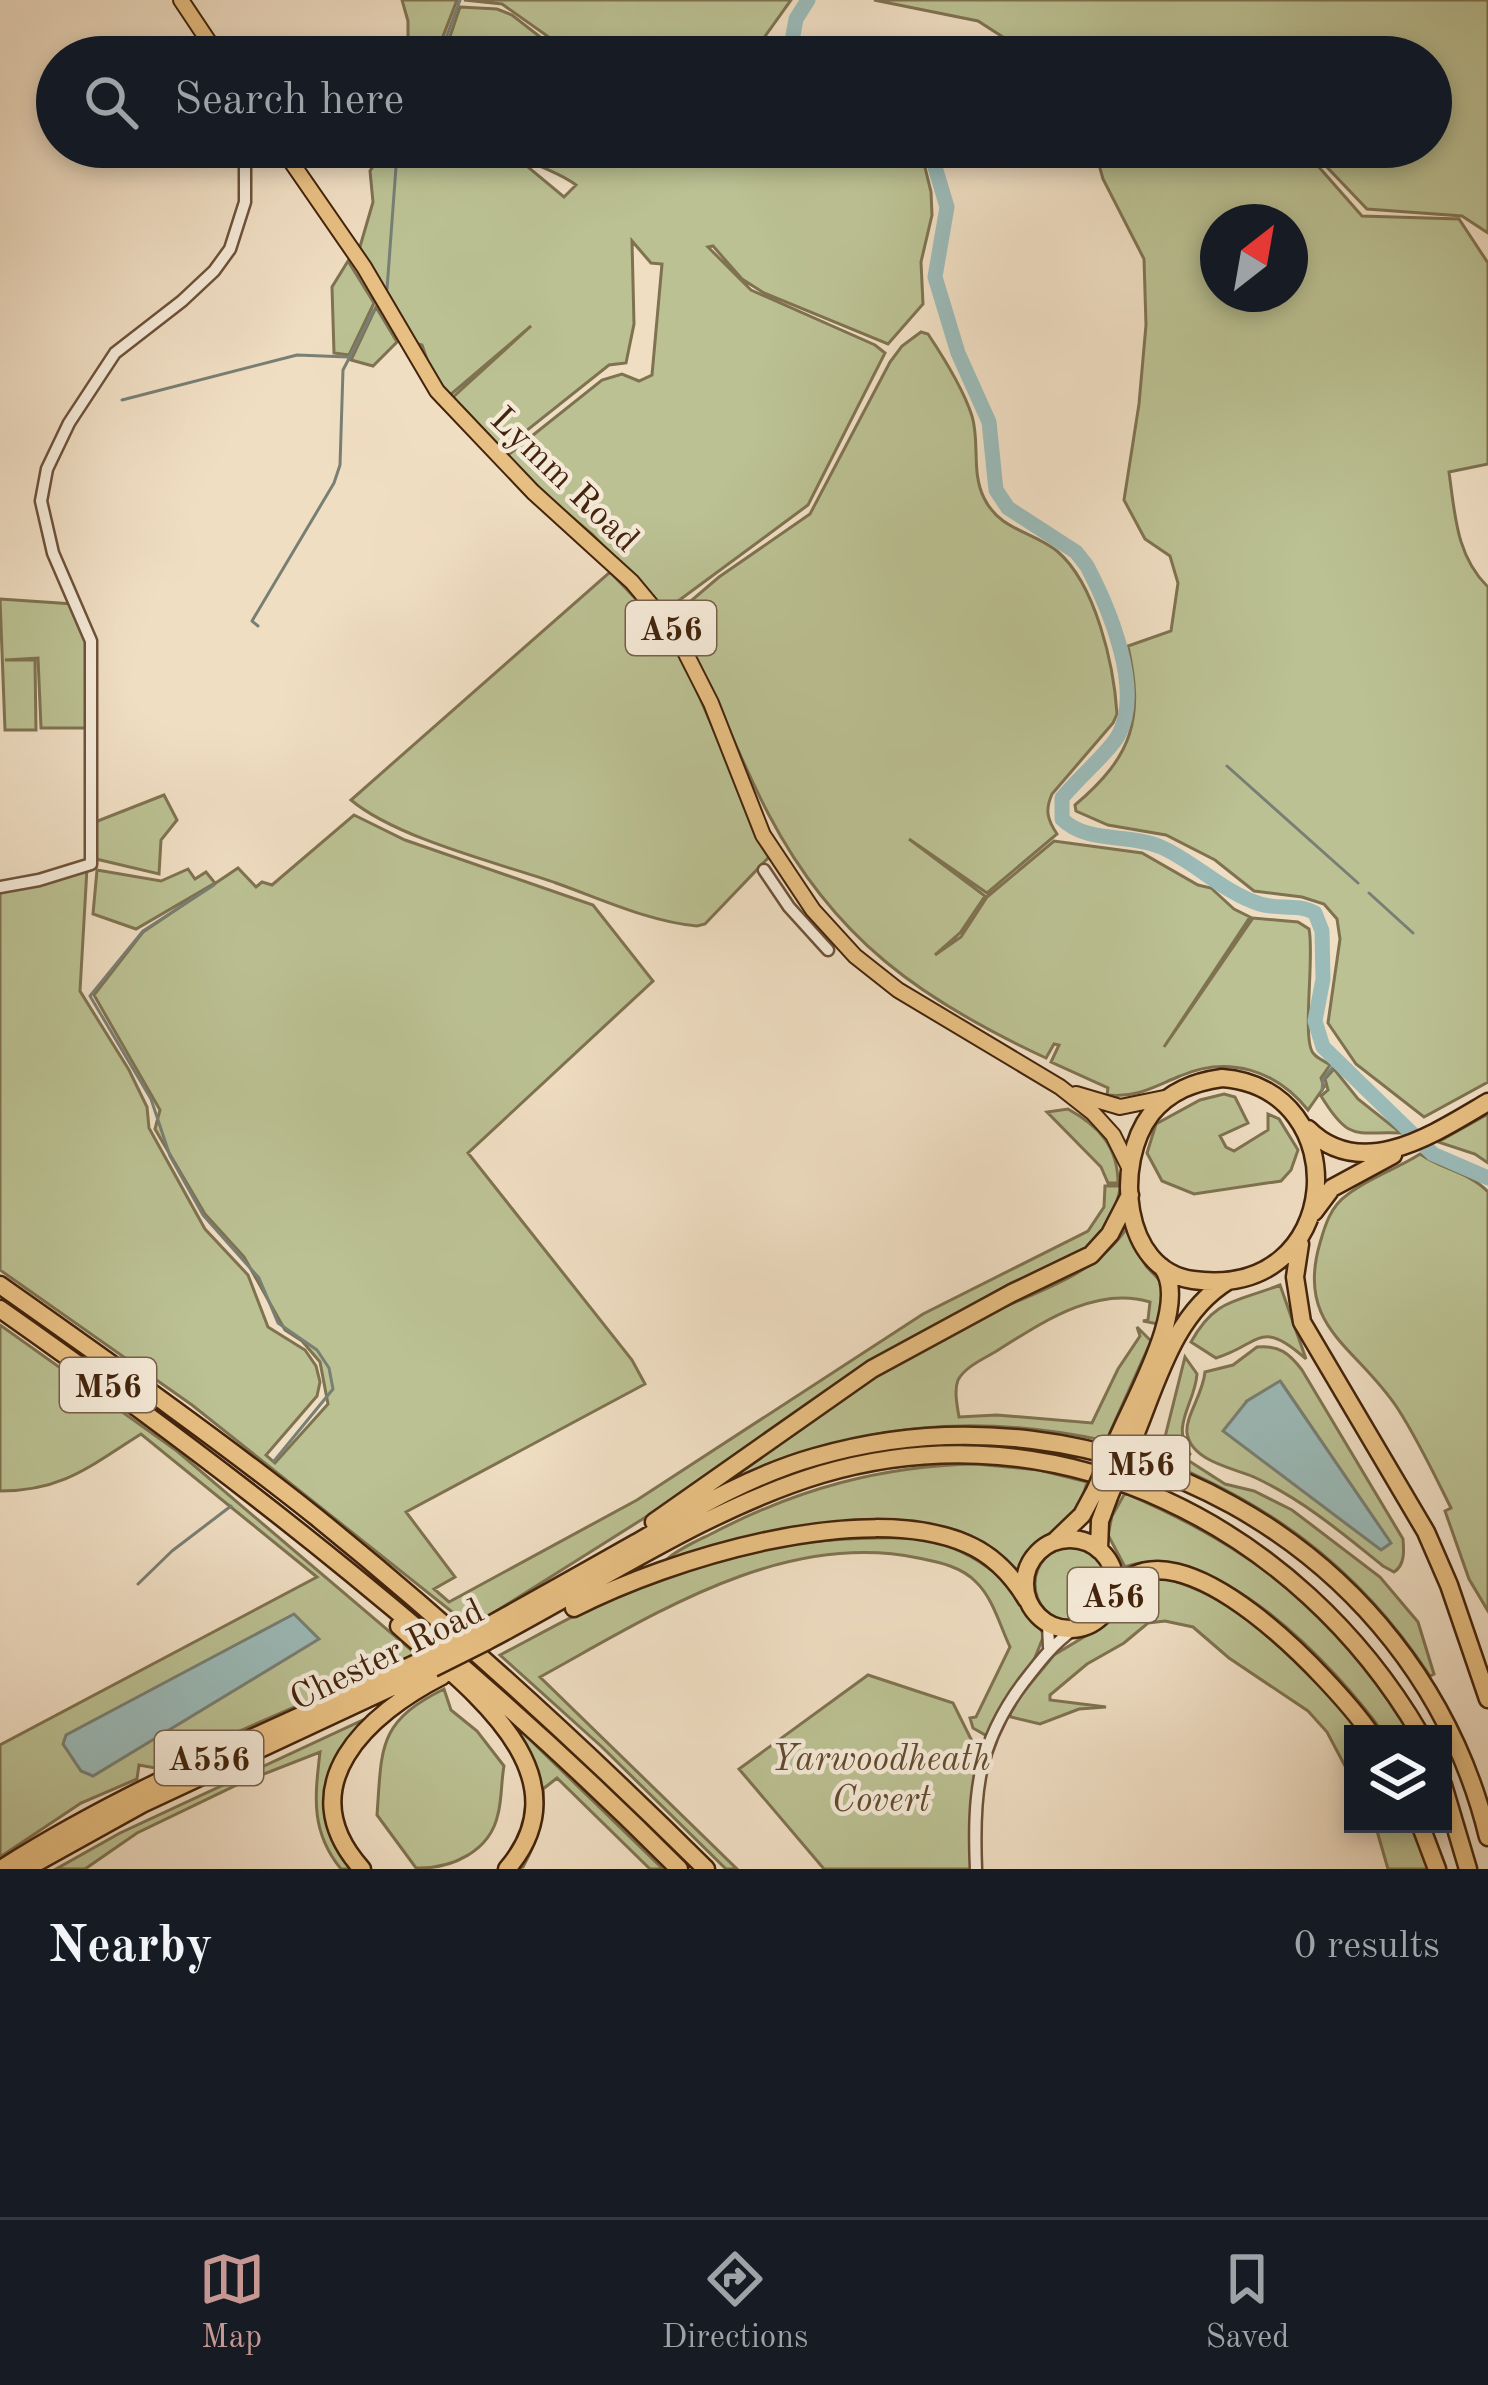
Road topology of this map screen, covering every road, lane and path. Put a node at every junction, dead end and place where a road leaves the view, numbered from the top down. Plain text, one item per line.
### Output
1 (182, 0) edge
2 (205, 36) edge
3 (245, 168) edge
4 (295, 168) edge
5 (764, 870) dead end
6 (0, 887) edge
7 (828, 950) dead end
8 (1060, 1087) junction
9 (1171, 1095) junction
10 (1488, 1102) edge
11 (1299, 1120) junction
12 (1400, 1149) junction
13 (1131, 1170) junction
14 (1131, 1194) junction
15 (1311, 1218) junction
16 (1302, 1238) junction
17 (1161, 1267) junction
18 (1229, 1281) junction
19 (0, 1285) edge
20 (0, 1309) edge
21 (1124, 1442) junction
22 (214, 1463) junction
23 (1103, 1491) junction
24 (774, 1492) joint
25 (635, 1544) junction
26 (1050, 1544) junction
27 (1100, 1550) junction
28 (1115, 1591) junction
29 (1027, 1600) junction
30 (1048, 1624) junction
31 (1074, 1629) junction
32 (486, 1641) junction
33 (1049, 1646) junction
34 (432, 1672) junction
35 (1488, 1699) edge
36 (1363, 1725) edge
37 (1414, 1725) edge
38 (1452, 1815) edge
39 (1423, 1833) edge
40 (1488, 1837) edge
41 (1435, 1866) edge
42 (1, 1869) edge
43 (25, 1869) edge
44 (362, 1869) edge
45 (507, 1869) edge
46 (679, 1869) edge
47 (706, 1869) edge
48 (976, 1869) edge
49 (1468, 1869) edge

1 - 2 main road
3 - 6 street
4 - 8 main road, Lymm Road / A56
5 - 7 street
8 - 9 main road, Lymm Road / A56
8 - 13 main road, Lymm Road / A56
9 - 11 highway, A56
9 - 13 highway, A56
10 - 12 highway, A56
11 - 12 highway, A56
11 - 15 highway, A56
12 - 15 highway, A56
13 - 14 highway, A56
14 - 17 highway, A56
14 - 25 highway
15 - 16 highway, A56
16 - 18 highway, A56
16 - 35 highway
17 - 18 highway
17 - 21 highway, A56
18 - 21 highway, A56
19 - 47 highway, M56
20 - 22 highway, M56
21 - 23 highway, A56, bridge
22 - 45 highway
22 - 46 highway, M56
23 - 26 highway, A56
23 - 27 highway, A56
24 - 32 highway, Chester Road / A556
24 - 37 highway, M56
25 - 32 highway, Chester Road / A556
25 - 40 highway, M56
26 - 27 highway, A56
26 - 29 highway, A56
27 - 28 highway, A56
28 - 31 highway, A56
28 - 36 highway
29 - 30 highway, A56
29 - 32 highway, A556
30 - 31 highway, A56
30 - 33 street
31 - 33 street
32 - 34 highway, A556
33 - 48 street
34 - 42 highway, Chester Road / A556
34 - 43 highway, Chester Road / A556
34 - 44 highway
38 - 49 highway
39 - 41 highway

